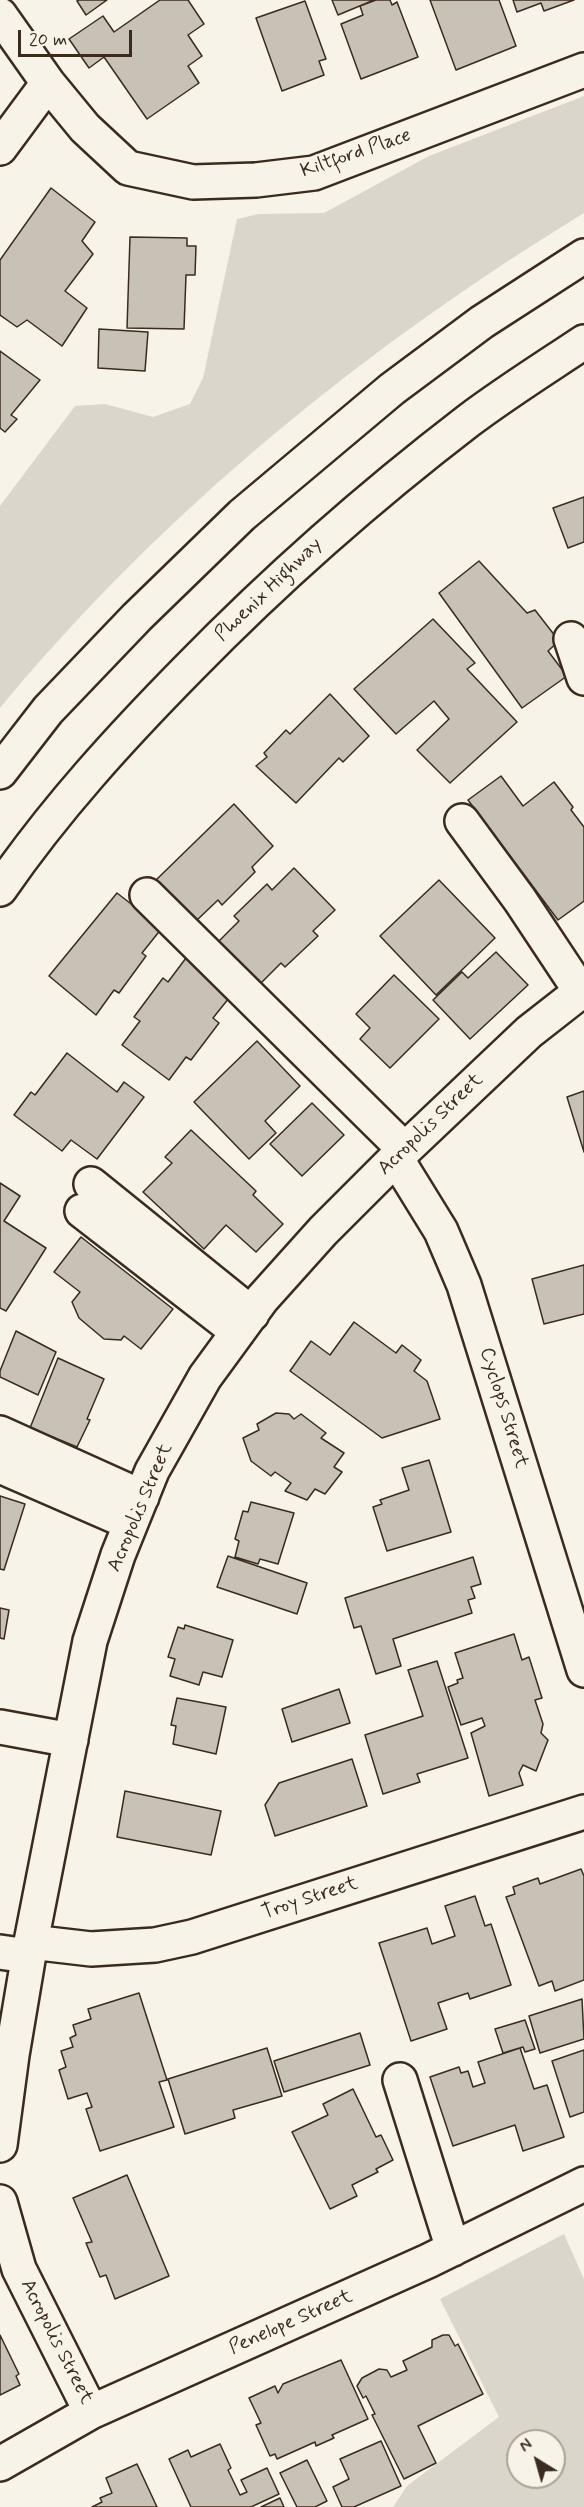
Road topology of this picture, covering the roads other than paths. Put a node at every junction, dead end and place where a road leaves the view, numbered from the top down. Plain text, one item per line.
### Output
1 (0, 15) edge
2 (584, 70) edge
3 (48, 83) junction
4 (0, 148) edge
5 (584, 256) edge
6 (584, 342) edge
7 (571, 639) dead end
8 (584, 678) edge
9 (0, 772) edge
10 (462, 821) dead end
11 (0, 889) edge
12 (147, 895) dead end
13 (583, 990) edge
14 (401, 1154) junction
15 (87, 1198) dead end
16 (245, 1323) junction
17 (0, 1433) edge
18 (0, 1466) edge
19 (137, 1510) junction
20 (584, 1670) edge
21 (0, 1727) edge
22 (71, 1740) junction
23 (584, 1812) edge
24 (17, 1961) edge
25 (400, 2080) dead end
26 (0, 2145) edge
27 (584, 2184) edge
28 (1, 2210) edge
29 (453, 2249) junction
30 (91, 2412) junction
31 (0, 2464) edge

1 - 3 street, Kiltford Place
2 - 3 street, Kiltford Place
3 - 4 street
5 - 9 street
6 - 11 street, Phoenix Highway
7 - 8 street
10 - 13 street
12 - 14 street, Cyclops Street
13 - 14 street, Acropolis Street
14 - 16 street, Acropolis Street
14 - 20 street, Cyclops Street
15 - 16 street
16 - 19 street, Acropolis Street
17 - 19 street
18 - 19 street
19 - 22 street, Acropolis Street
21 - 22 street
22 - 24 street, Acropolis Street
23 - 24 street, Troy Street
24 - 26 street, Acropolis Street
25 - 29 street
27 - 29 street, Penelope Street
28 - 30 street, Acropolis Street
29 - 30 street, Penelope Street
30 - 31 street, Penelope Street

